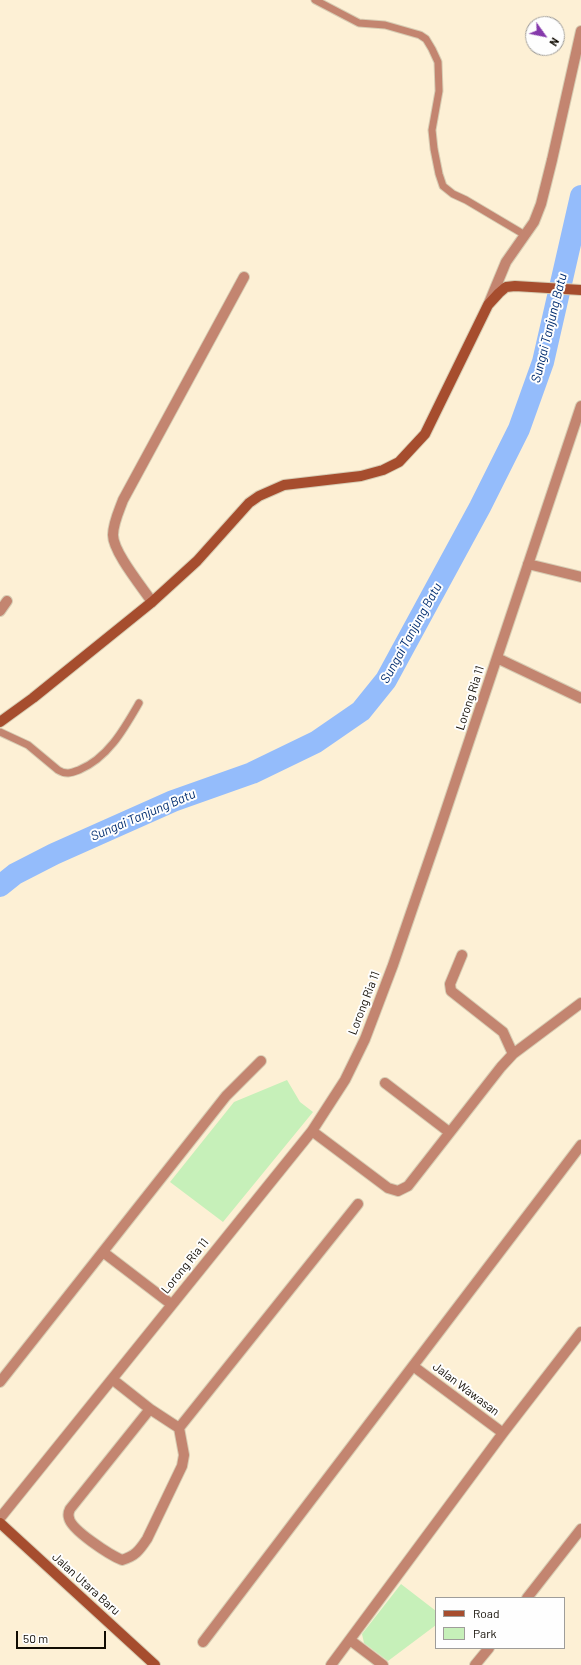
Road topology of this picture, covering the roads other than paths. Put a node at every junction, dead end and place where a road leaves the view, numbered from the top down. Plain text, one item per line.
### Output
1 (315, 0) edge
2 (581, 31) edge
3 (525, 235) junction
4 (244, 277) dead end
5 (580, 290) edge
6 (488, 305) junction
7 (581, 406) edge
8 (528, 564) junction
9 (581, 577) edge
10 (7, 601) dead end
11 (152, 602) junction
12 (0, 611) edge
13 (497, 658) junction
14 (581, 698) edge
15 (139, 703) dead end
16 (0, 722) edge
17 (0, 732) edge
18 (462, 955) dead end
19 (581, 1003) edge
20 (513, 1054) junction
21 (261, 1061) dead end
22 (385, 1083) dead end
23 (312, 1131) junction
24 (449, 1132) junction
25 (581, 1145) edge
26 (358, 1204) dead end
27 (103, 1252) junction
28 (171, 1304) junction
29 (581, 1332) edge
30 (413, 1366) junction
31 (112, 1379) junction
32 (0, 1382) edge
33 (150, 1409) junction
34 (179, 1428) junction
35 (503, 1433) junction
36 (0, 1518) edge
37 (0, 1523) edge
38 (581, 1529) edge
39 (528, 1597) edge
40 (350, 1640) junction
41 (203, 1642) dead end
42 (487, 1649) edge
43 (155, 1665) edge
44 (331, 1665) edge
45 (383, 1665) edge
46 (475, 1665) edge

1 - 3 lane
2 - 3 street
3 - 6 street
4 - 11 street
5 - 6 street
6 - 11 street
7 - 8 street, Lorong Ria 11
8 - 9 street
8 - 13 street, Lorong Ria 11
10 - 12 street
11 - 16 street
13 - 14 street
13 - 23 street, Lorong Ria 11
15 - 17 lane
18 - 20 street
19 - 20 street
20 - 24 street
21 - 27 street
22 - 24 street
23 - 24 street
23 - 28 street, Lorong Ria 11
25 - 30 street
26 - 34 street
27 - 28 street
27 - 32 street
28 - 31 street, Lorong Ria 11
29 - 35 street
30 - 35 street, Jalan Wawasan
30 - 41 street
31 - 33 street
31 - 36 street, Lorong Ria 11
33 - 34 street
33 - 34 street
35 - 40 street
37 - 43 street, Jalan Utara Baru
38 - 39 street
40 - 44 street
40 - 45 street
42 - 46 street

